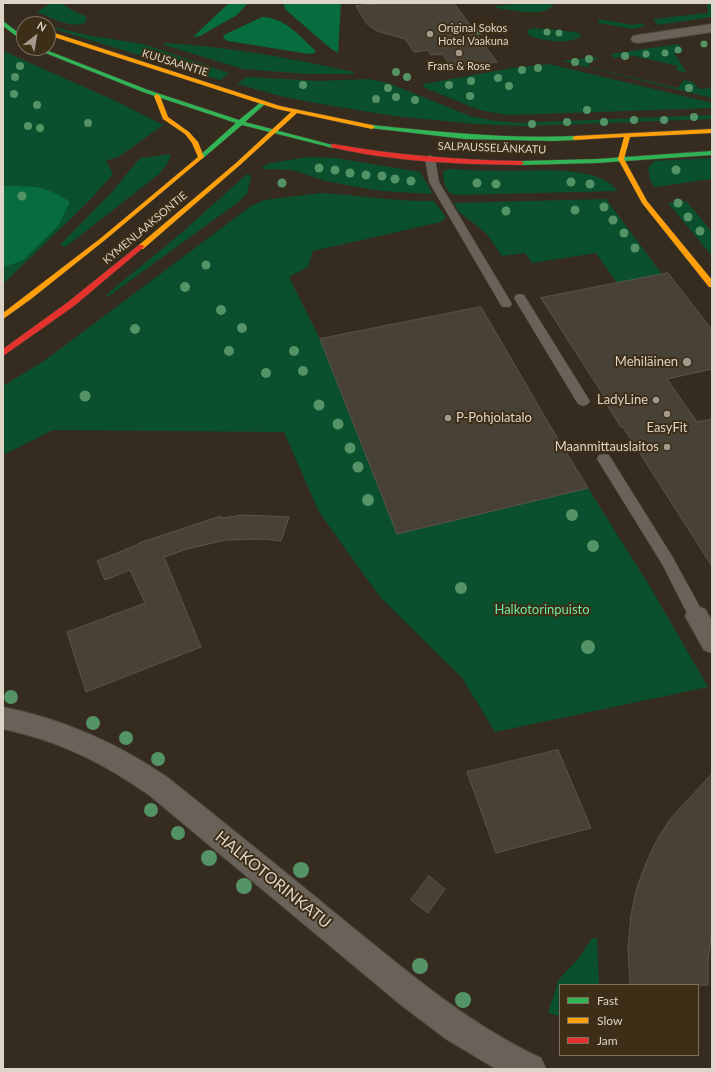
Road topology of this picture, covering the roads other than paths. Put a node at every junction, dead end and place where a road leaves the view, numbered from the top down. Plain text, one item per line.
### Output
1 (3, 23) edge
2 (16, 27) edge
3 (712, 28) edge
4 (16, 34) edge
5 (56, 36) edge
6 (638, 39) dead end
7 (56, 56) edge
8 (157, 96) junction
9 (263, 103) junction
10 (295, 112) junction
11 (241, 123) junction
12 (712, 131) edge
13 (274, 133) junction
14 (627, 136) junction
15 (712, 153) edge
16 (201, 156) junction
17 (430, 158) junction
18 (621, 159) junction
19 (712, 285) edge
20 (520, 298) dead end
21 (506, 304) dead end
22 (3, 317) edge
23 (3, 353) edge
24 (583, 401) dead end
25 (604, 459) dead end
26 (697, 616) joint
27 (712, 643) edge
28 (3, 718) edge
29 (530, 1069) edge

1 - 2 main road
1 - 4 main road
3 - 6 street
5 - 9 main road, KUUSAANTIE
7 - 8 main road
8 - 11 main road
8 - 16 main road
9 - 10 main road, KUUSAANTIE
9 - 11 main road, KYMENLAAKSONTIE
10 - 13 main road, KYMENLAAKSONTIE
10 - 14 main road, SALPAUSSELÄNKATU
11 - 13 main road
11 - 16 main road, KYMENLAAKSONTIE
12 - 14 main road, SALPAUSSELÄNKATU
13 - 17 main road, SALPAUSSELÄNKATU
13 - 23 main road, KYMENLAAKSONTIE
14 - 18 main road
15 - 18 main road, SALPAUSSELÄNKATU
16 - 22 main road, KYMENLAAKSONTIE
17 - 18 main road, SALPAUSSELÄNKATU
17 - 21 lane
18 - 19 main road
20 - 24 lane
25 - 26 lane
26 - 27 street
28 - 29 street, HALKOTORINKATU

